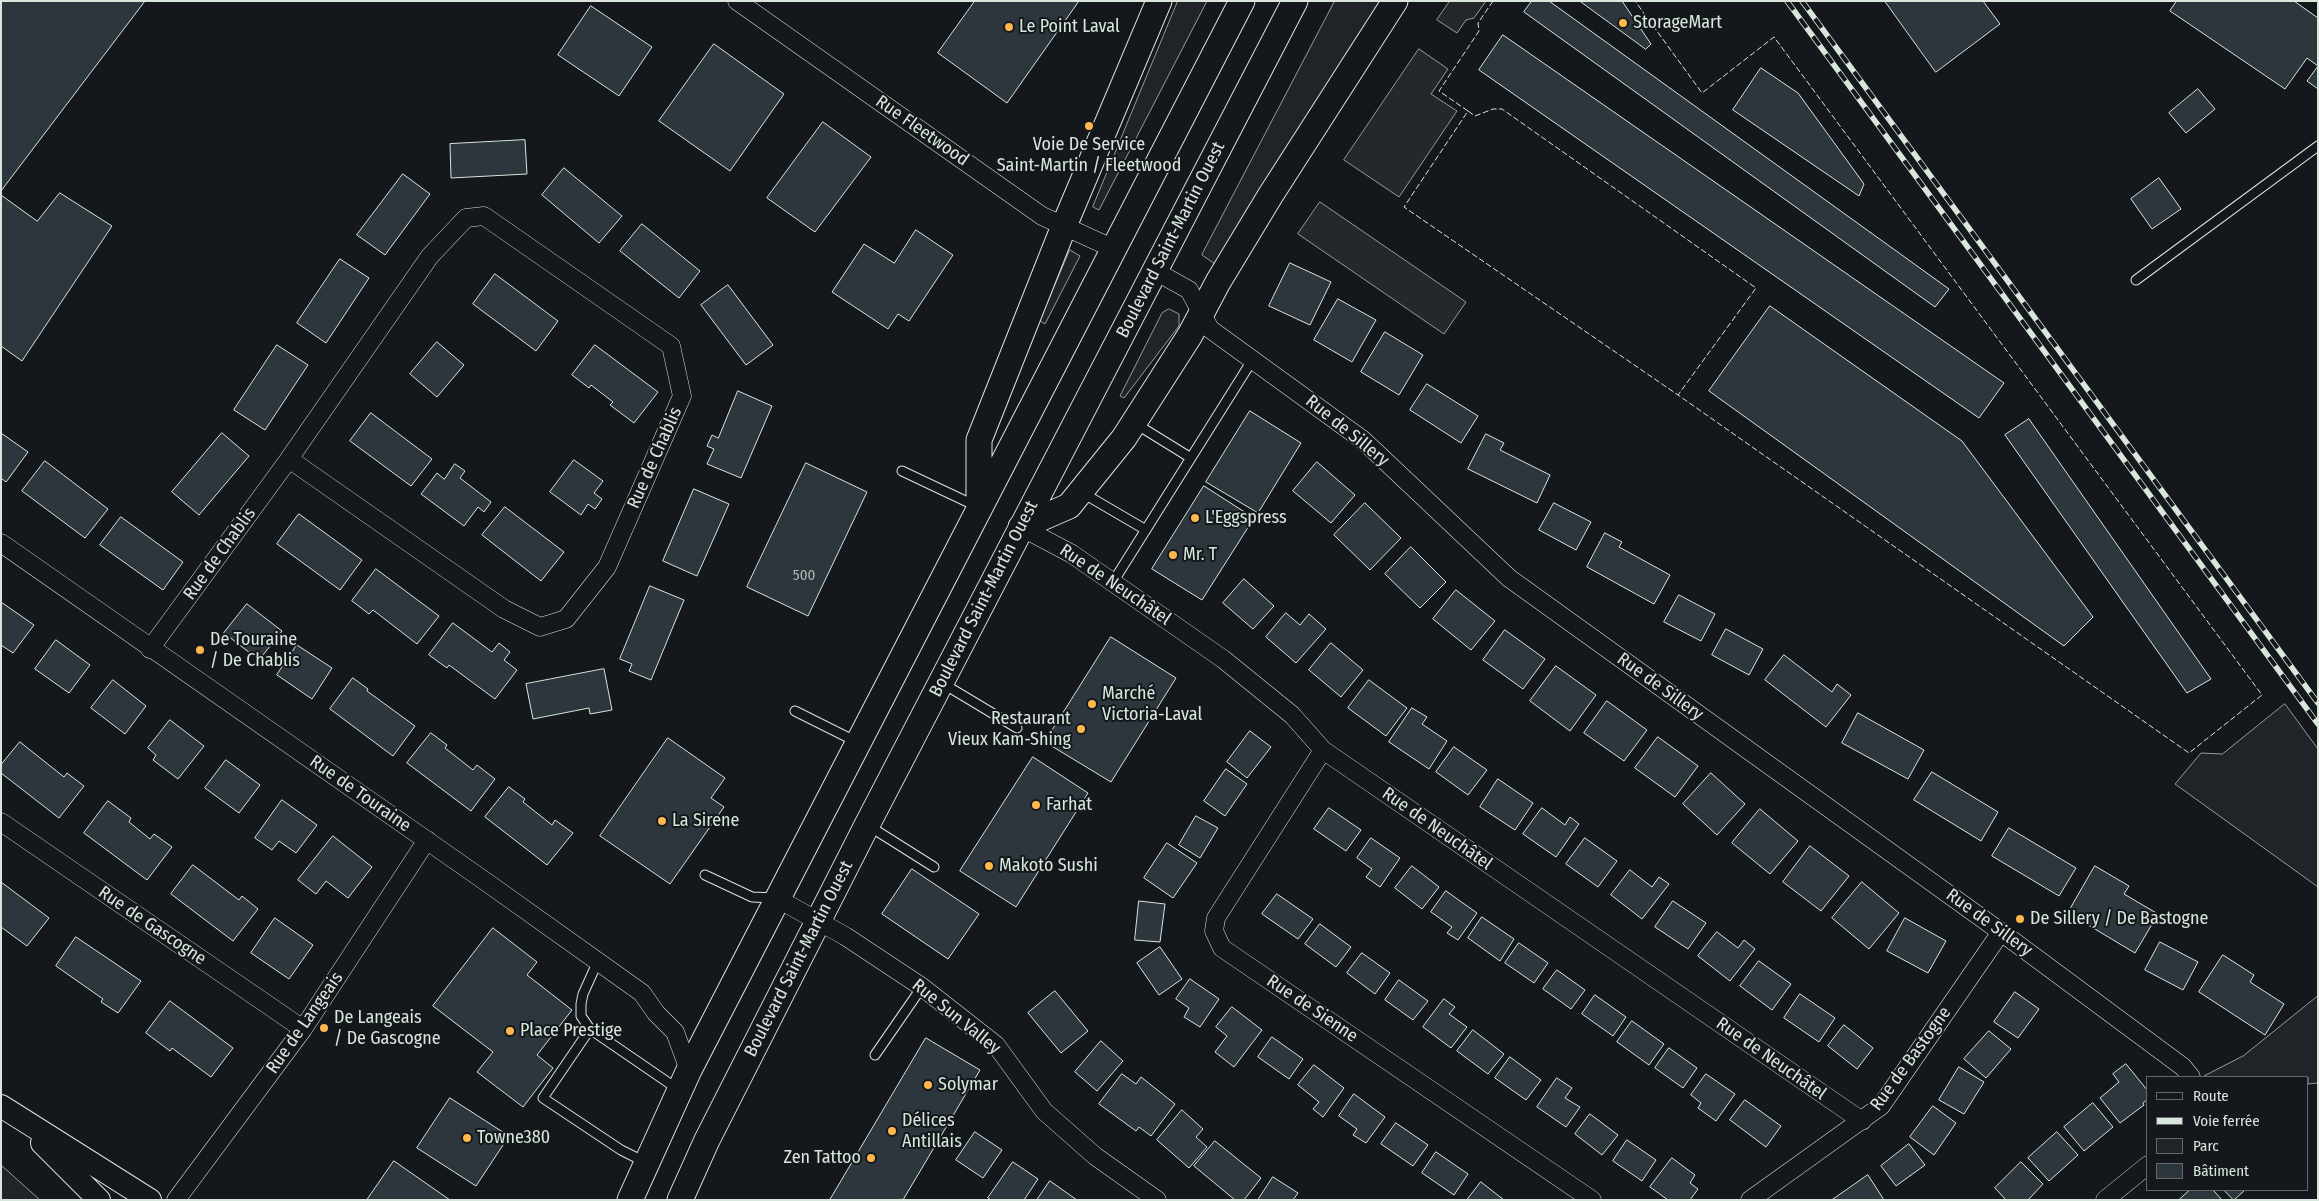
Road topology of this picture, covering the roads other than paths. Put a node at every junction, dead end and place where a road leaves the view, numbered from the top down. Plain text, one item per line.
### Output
1 (737, 1) edge
2 (1158, 1) edge
3 (1242, 1) edge
4 (1295, 1) edge
5 (1396, 1) edge
6 (2318, 146) edge
7 (1064, 226) junction
8 (1114, 249) junction
9 (1155, 271) junction
10 (2136, 280) dead end
11 (1202, 313) junction
12 (1253, 359) junction
13 (1134, 422) junction
14 (1191, 458) junction
15 (289, 459) junction
16 (902, 471) dead end
17 (1081, 492) junction
18 (980, 507) junction
19 (1021, 527) junction
20 (1146, 530) junction
21 (1, 543) edge
22 (1113, 582) junction
23 (150, 649) junction
24 (941, 682) junction
25 (795, 711) dead end
26 (1017, 728) dead end
27 (857, 742) junction
28 (1323, 750) junction
29 (1, 822) edge
30 (867, 825) junction
31 (427, 840) junction
32 (934, 867) dead end
33 (705, 875) dead end
34 (778, 899) junction
35 (818, 921) junction
36 (2001, 932) junction
37 (598, 961) junction
38 (922, 987) junction
39 (303, 1029) junction
40 (590, 1029) junction
41 (875, 1056) dead end
42 (2190, 1076) edge
43 (684, 1080) junction
44 (7, 1110) edge
45 (1862, 1122) junction
46 (646, 1163) junction
47 (2146, 1167) edge
48 (99, 1200) edge
49 (150, 1200) edge
50 (176, 1200) edge
51 (630, 1200) edge
52 (680, 1200) edge
53 (1157, 1200) edge
54 (1592, 1200) edge
55 (1750, 1200) edge
56 (2105, 1200) edge

1 - 7 street, Rue Fleetwood
2 - 7 main road
3 - 8 main road
4 - 9 main road, Boulevard Saint-Martin Ouest
5 - 11 main road
6 - 10 lane
7 - 8 street, Rue Fleetwood
7 - 18 main road
8 - 18 main road
9 - 11 street, Rue de Sillery
9 - 19 main road, Boulevard Saint-Martin Ouest
11 - 12 street, Rue de Sillery
11 - 13 main road
12 - 14 lane
12 - 36 street, Rue de Sillery
13 - 14 lane
13 - 17 main road
14 - 20 lane
15 - 15 street, Rue de Chablis
15 - 23 street, Rue de Chablis
16 - 18 lane
17 - 19 main road
17 - 20 lane
18 - 27 main road
19 - 22 street, Rue de Neuchâtel
19 - 24 main road, Boulevard Saint-Martin Ouest
20 - 22 lane
21 - 23 street, Rue de Touraine
22 - 28 street, Rue de Neuchâtel
23 - 31 street, Rue de Touraine
24 - 26 lane
24 - 30 main road, Boulevard Saint-Martin Ouest
25 - 27 lane
27 - 34 main road
28 - 45 street, Rue de Neuchâtel
28 - 54 street, Rue de Sienne
29 - 39 street, Rue de Gascogne
30 - 32 lane
30 - 35 main road, Boulevard Saint-Martin Ouest
31 - 37 street, Rue de Touraine
31 - 39 street, Rue de Langeais
33 - 34 lane
34 - 35 street, Rue Sun Valley
34 - 43 main road
35 - 38 street, Rue Sun Valley
35 - 52 main road, Boulevard Saint-Martin Ouest
36 - 42 street, Rue de Sillery
36 - 45 street, Rue de Bastogne
37 - 40 lane
37 - 43 street, Rue de Touraine
38 - 41 lane
38 - 53 street, Rue Sun Valley
39 - 50 street, Rue de Langeais
40 - 43 lane
40 - 46 lane
43 - 46 main road
44 - 48 street
44 - 49 street
45 - 55 street, Rue de Bastogne
46 - 51 main road
47 - 56 street

